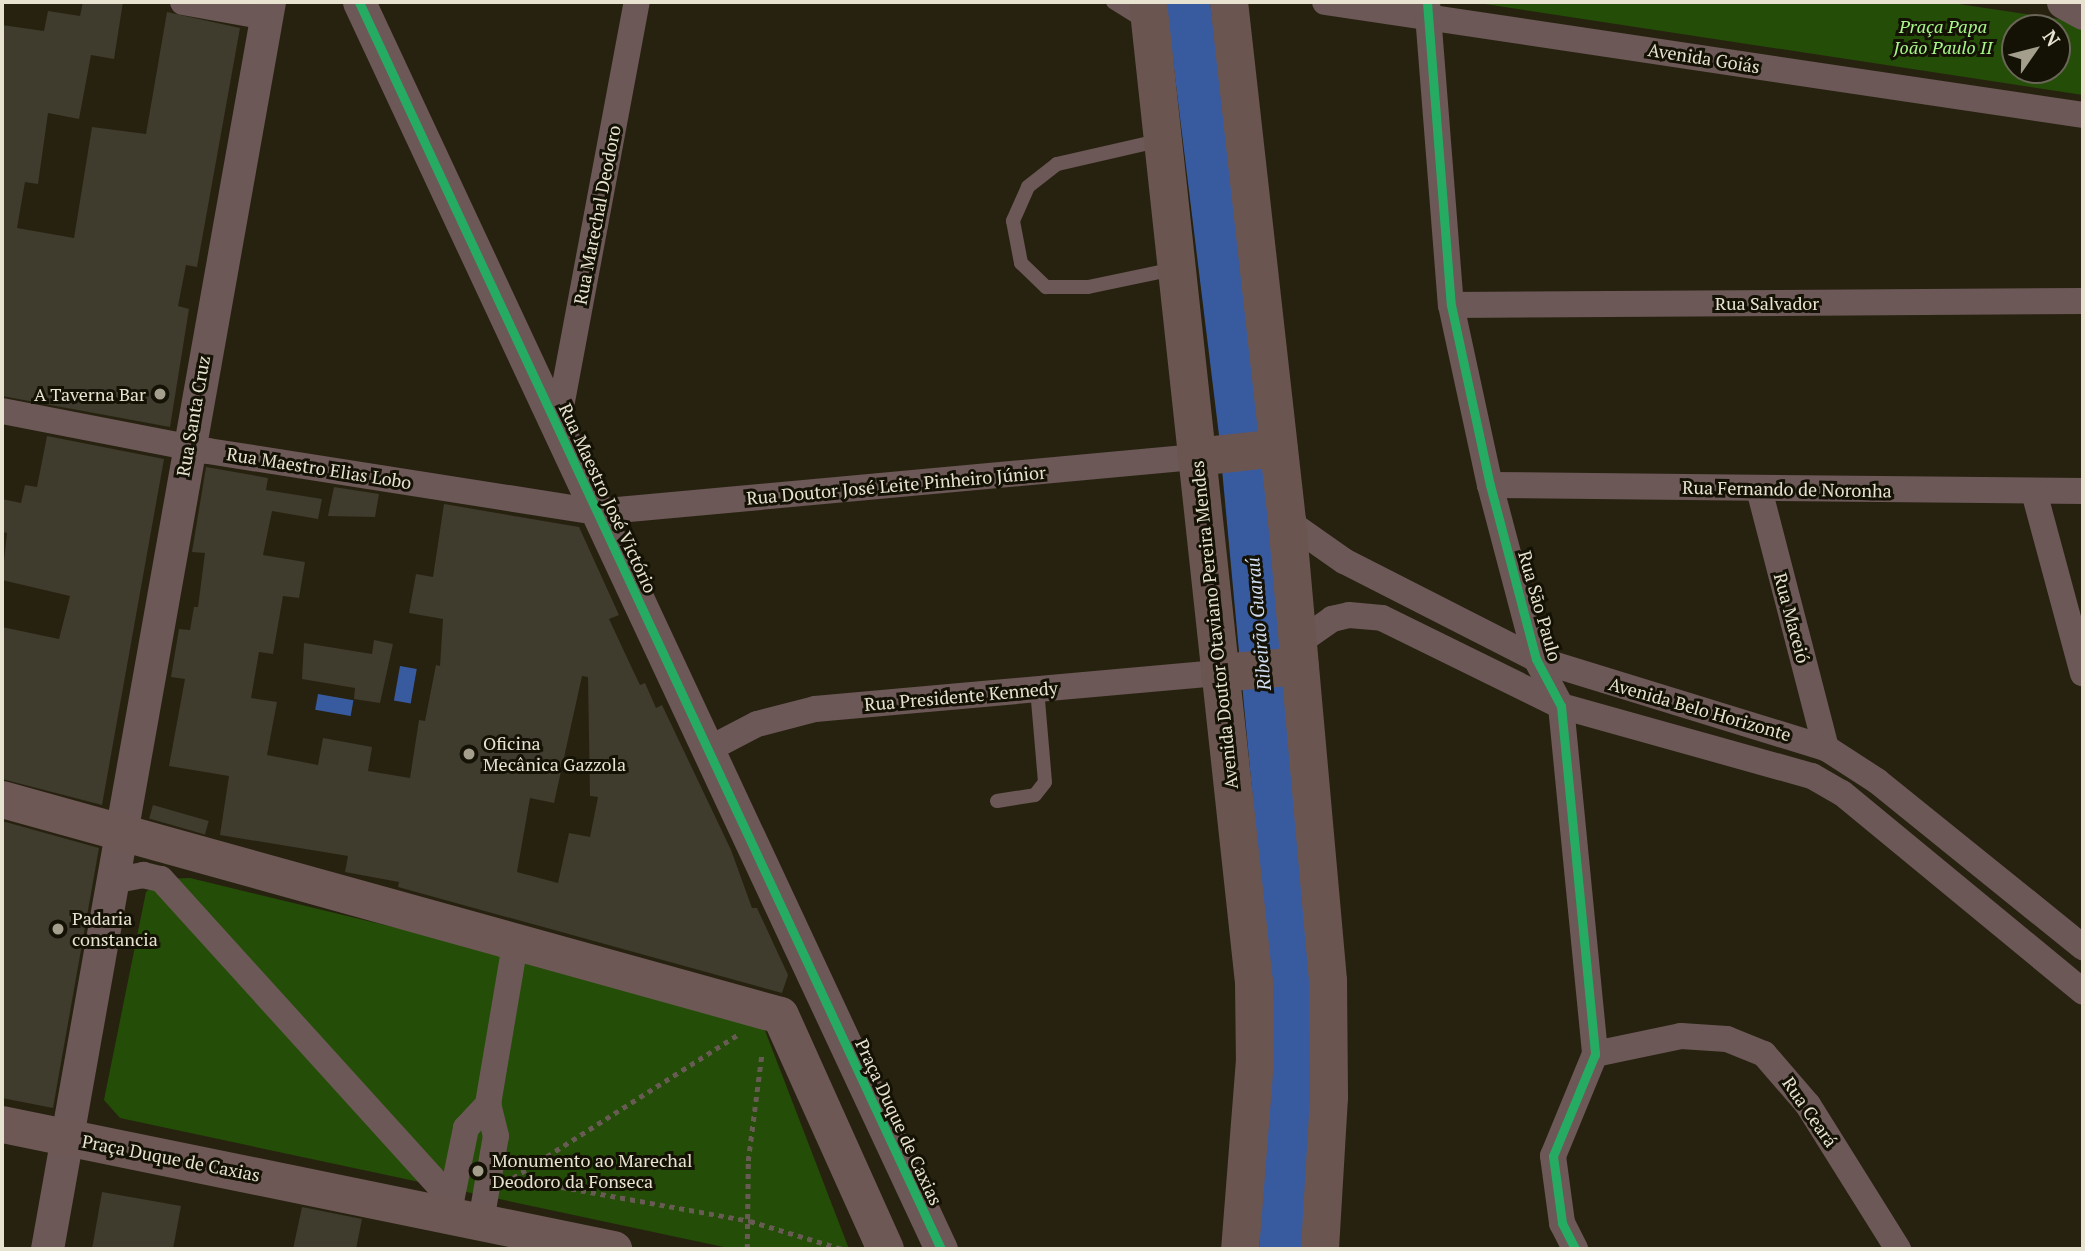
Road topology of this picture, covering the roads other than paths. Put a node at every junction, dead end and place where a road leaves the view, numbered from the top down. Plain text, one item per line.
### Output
1 (183, 2) edge
2 (359, 2) edge
3 (637, 2) edge
4 (1112, 2) edge
5 (1229, 2) edge
6 (1325, 2) edge
7 (2063, 2) edge
8 (268, 9) edge
9 (1428, 9) edge
10 (1149, 13) edge
11 (2083, 13) edge
12 (2083, 115) edge
13 (1164, 140) junction
14 (1177, 269) junction
15 (2083, 301) edge
16 (1451, 305) junction
17 (2, 411) edge
18 (557, 428) junction
19 (187, 447) junction
20 (1268, 449) junction
21 (1207, 456) junction
22 (1490, 485) junction
23 (1759, 489) junction
24 (2083, 491) edge
25 (2034, 492) junction
26 (596, 512) junction
27 (1287, 521) junction
28 (1536, 659) junction
29 (1269, 664) junction
30 (2083, 673) edge
31 (1037, 689) junction
32 (1561, 706) junction
33 (1788, 733) junction
34 (1826, 748) junction
35 (709, 749) junction
36 (1784, 766) junction
37 (1857, 767) junction
38 (1842, 793) junction
39 (2, 800) edge
40 (997, 800) dead end
41 (121, 832) junction
42 (112, 881) junction
43 (516, 939) junction
44 (2083, 947) edge
45 (2083, 992) edge
46 (829, 1007) junction
47 (773, 1013) junction
48 (1595, 1054) junction
49 (2, 1124) edge
50 (67, 1137) junction
51 (466, 1210) junction
52 (47, 1249) edge
53 (613, 1249) edge
54 (885, 1249) edge
55 (941, 1249) edge
56 (1240, 1249) edge
57 (1320, 1249) edge
58 (1575, 1249) edge
59 (1898, 1249) edge

1 - 8 street
2 - 18 street, Rua Maestro José Victório
3 - 18 street, Rua Marechal Deodoro
4 - 10 lane
5 - 20 main road, Avenida Doutor Otaviano Pereira Mendes
6 - 9 street, Avenida Goiás
7 - 11 street
8 - 19 street, Rua Santa Cruz
9 - 12 street, Avenida Goiás
9 - 16 street, Rua São Paulo
10 - 13 main road, Avenida Doutor Otaviano Pereira Mendes
13 - 14 main road, Avenida Doutor Otaviano Pereira Mendes
13 - 14 lane
14 - 21 main road, Avenida Doutor Otaviano Pereira Mendes
15 - 16 street, Rua Salvador
16 - 22 street, Rua São Paulo
17 - 19 street, Rua Maestro Elias Lobo
18 - 26 street, Rua Maestro José Victório
19 - 26 street, Rua Maestro Elias Lobo
19 - 41 street, Rua Santa Cruz
20 - 21 main road
20 - 27 main road, Avenida Doutor Otaviano Pereira Mendes
21 - 26 street, Rua Doutor José Leite Pinheiro Júnior
21 - 29 main road, Avenida Doutor Otaviano Pereira Mendes
22 - 23 street, Rua Fernando de Noronha
22 - 28 street, Rua São Paulo
23 - 25 street, Rua Fernando de Noronha
23 - 34 street, Rua Maceió
24 - 25 street, Rua Fernando de Noronha
25 - 30 street
26 - 35 street, Rua Maestro José Victório
27 - 28 street, Avenida Belo Horizonte
27 - 29 main road, Avenida Doutor Otaviano Pereira Mendes
28 - 32 street, Rua São Paulo
28 - 33 street, Avenida Belo Horizonte
29 - 31 street, Rua Presidente Kennedy
29 - 32 street, Avenida Belo Horizonte
29 - 56 main road, Avenida Doutor Otaviano Pereira Mendes
29 - 57 main road, Avenida Doutor Otaviano Pereira Mendes
31 - 35 street, Rua Presidente Kennedy
31 - 40 lane
32 - 36 street, Avenida Belo Horizonte
32 - 48 street, Rua São Paulo
33 - 34 street, Avenida Belo Horizonte
33 - 36 street
34 - 37 street, Avenida Belo Horizonte
35 - 46 street, Rua Maestro José Victório
36 - 38 street, Avenida Belo Horizonte
37 - 38 street
37 - 44 street, Avenida Belo Horizonte
38 - 45 street, Avenida Belo Horizonte
39 - 41 main road
41 - 42 street, Praça Duque de Caxias
41 - 43 main road
42 - 50 street, Praça Duque de Caxias
42 - 51 street
43 - 47 main road
43 - 51 street
46 - 47 street
46 - 55 street, Praça Duque de Caxias
47 - 54 main road
48 - 58 street, Rua São Paulo
48 - 59 street, Rua Ceará
49 - 50 main road
50 - 51 main road, Praça Duque de Caxias
50 - 52 street
51 - 53 main road, Praça Duque de Caxias

